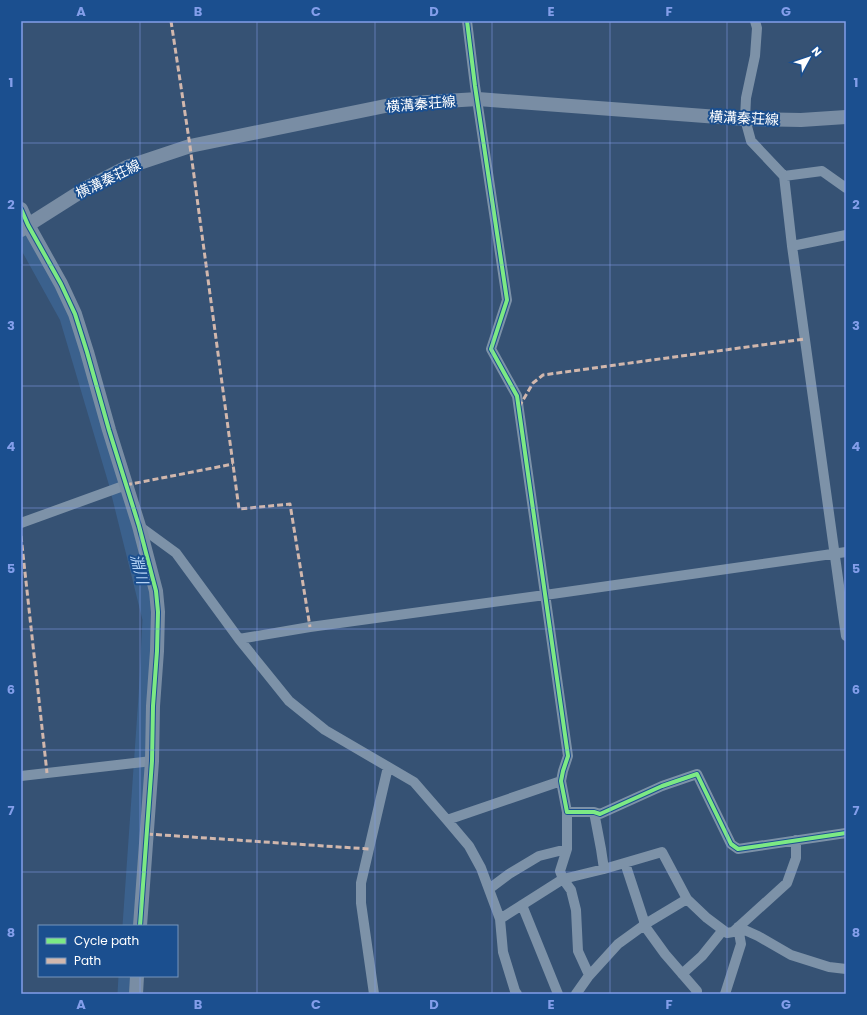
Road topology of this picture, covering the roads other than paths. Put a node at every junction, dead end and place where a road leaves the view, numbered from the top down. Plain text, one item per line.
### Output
1 (467, 21) edge
2 (755, 21) edge
3 (478, 99) junction
4 (846, 117) edge
5 (745, 119) junction
6 (784, 176) junction
7 (846, 188) edge
8 (21, 209) edge
9 (24, 228) edge
10 (846, 235) edge
11 (792, 246) junction
12 (126, 485) junction
13 (21, 523) edge
14 (139, 526) junction
15 (846, 552) edge
16 (835, 553) junction
17 (545, 595) junction
18 (846, 636) edge
19 (239, 639) junction
20 (152, 762) junction
21 (388, 767) junction
22 (21, 776) edge
23 (561, 781) junction
24 (567, 812) junction
25 (594, 812) junction
26 (447, 820) junction
27 (846, 833) edge
28 (796, 840) junction
29 (567, 849) junction
30 (625, 863) junction
31 (604, 869) junction
32 (563, 879) junction
33 (489, 889) junction
34 (687, 899) junction
35 (522, 905) junction
36 (500, 919) junction
37 (140, 925) edge
38 (644, 925) junction
39 (738, 927) junction
40 (723, 930) junction
41 (846, 968) edge
42 (682, 974) junction
43 (590, 975) junction
44 (137, 977) edge
45 (136, 994) edge
46 (374, 994) edge
47 (517, 994) edge
48 (558, 994) edge
49 (576, 994) edge
50 (696, 994) edge
51 (725, 994) edge

1 - 3 street
2 - 5 street
3 - 5 main road, 横溝秦荘線
3 - 9 main road, 横溝秦荘線
3 - 17 street
4 - 5 main road, 横溝秦荘線
5 - 6 street
6 - 7 street
6 - 11 street
8 - 9 main road
9 - 12 main road
10 - 11 street
11 - 16 street
12 - 13 street
12 - 14 main road
14 - 19 street
14 - 20 main road
15 - 16 street
16 - 17 street
16 - 18 street
17 - 19 street
17 - 23 street
19 - 21 street
20 - 22 street
20 - 37 main road
21 - 26 street
21 - 46 street
23 - 24 street
23 - 26 street
24 - 25 street
24 - 29 street
25 - 28 street
25 - 31 street
26 - 33 street
27 - 28 street
28 - 39 street
29 - 32 street
29 - 33 street
30 - 31 street
30 - 34 street
30 - 38 street
31 - 32 street
32 - 35 street
32 - 43 street
33 - 36 street
34 - 38 street
34 - 40 street
35 - 36 street
35 - 48 street
36 - 47 street
38 - 42 street
38 - 43 street
39 - 40 street
39 - 41 street
39 - 51 street
40 - 42 street
42 - 50 street
43 - 49 street
44 - 45 main road

